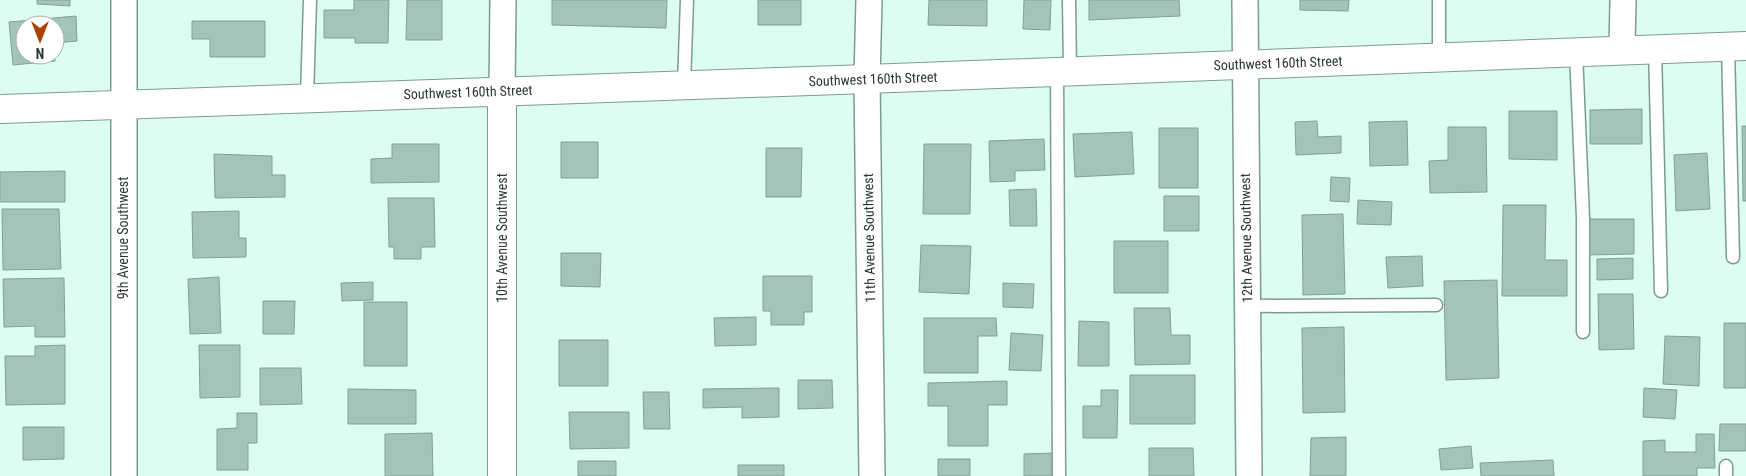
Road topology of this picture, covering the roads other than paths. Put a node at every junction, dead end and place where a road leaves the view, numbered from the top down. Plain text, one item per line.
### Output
1 (124, 0) edge
2 (310, 0) edge
3 (503, 0) edge
4 (686, 0) edge
5 (869, 0) edge
6 (1069, 0) edge
7 (1245, 0) edge
8 (1439, 0) edge
9 (1623, 0) edge
10 (1737, 46) edge
11 (1654, 49) junction
12 (1622, 50) junction
13 (1576, 52) junction
14 (1439, 57) junction
15 (1244, 64) junction
16 (1064, 71) junction
17 (867, 79) junction
18 (684, 85) junction
19 (502, 91) junction
20 (307, 97) junction
21 (123, 103) junction
22 (0, 109) edge
23 (1733, 257) dead end
24 (1661, 291) dead end
25 (1436, 305) dead end
26 (1247, 306) junction
27 (1583, 332) dead end
28 (124, 476) edge
29 (502, 476) edge
30 (872, 476) edge
31 (1059, 476) edge
32 (1249, 476) edge

1 - 21 street, 9th Avenue Southwest
2 - 20 lane
3 - 19 street, 10th Avenue Southwest
4 - 18 lane
5 - 17 street, 11th Avenue Southwest
6 - 16 lane
7 - 15 street, 12th Avenue Southwest
8 - 14 lane
9 - 12 street
10 - 11 street, Southwest 160th Street
10 - 23 lane
11 - 12 street, Southwest 160th Street
11 - 24 lane
12 - 13 street, Southwest 160th Street
13 - 14 street, Southwest 160th Street
13 - 27 lane
14 - 15 street, Southwest 160th Street
15 - 16 street, Southwest 160th Street
15 - 26 street, 12th Avenue Southwest
16 - 17 street, Southwest 160th Street
16 - 31 lane
17 - 18 street, Southwest 160th Street
17 - 30 street, 11th Avenue Southwest
18 - 19 street, Southwest 160th Street
19 - 20 street, Southwest 160th Street
19 - 29 street, 10th Avenue Southwest
20 - 21 street, Southwest 160th Street
21 - 22 street, Southwest 160th Street
21 - 28 street, 9th Avenue Southwest
25 - 26 lane
26 - 32 street, 12th Avenue Southwest

